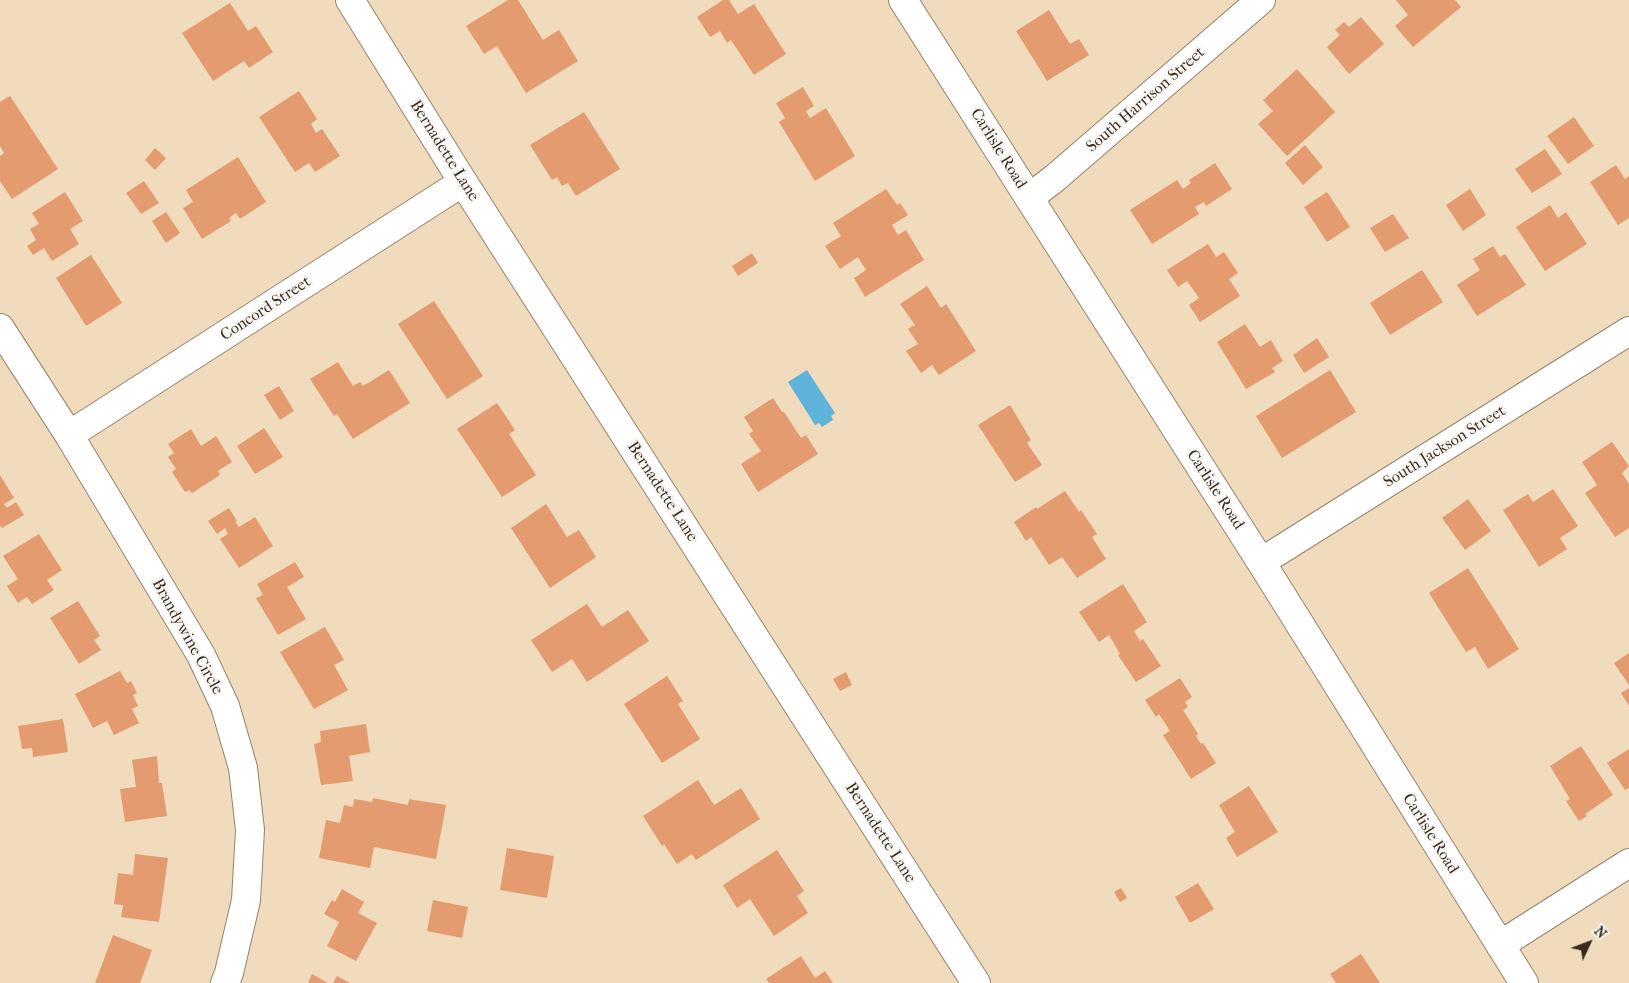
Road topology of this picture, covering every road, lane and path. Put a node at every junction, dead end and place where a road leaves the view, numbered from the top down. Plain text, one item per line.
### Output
1 (350, 0) edge
2 (903, 0) edge
3 (1261, 0) edge
4 (463, 182) junction
5 (1029, 198) junction
6 (0, 328) edge
7 (1629, 331) edge
8 (69, 434) junction
9 (1261, 562) junction
10 (1629, 863) edge
11 (1500, 945) junction
12 (225, 983) edge
13 (976, 983) edge
14 (1524, 983) edge

1 - 4 street, Bernadette Lane
2 - 5 street, Carlisle Road
3 - 5 street, South Harrison Street
4 - 8 street, Concord Street
4 - 13 street, Bernadette Lane
5 - 9 street, Carlisle Road
6 - 8 street, Brandywine Circle
7 - 9 street, South Jackson Street
8 - 12 street, Brandywine Circle
9 - 11 street, Carlisle Road
10 - 11 street
11 - 14 street, Carlisle Road

